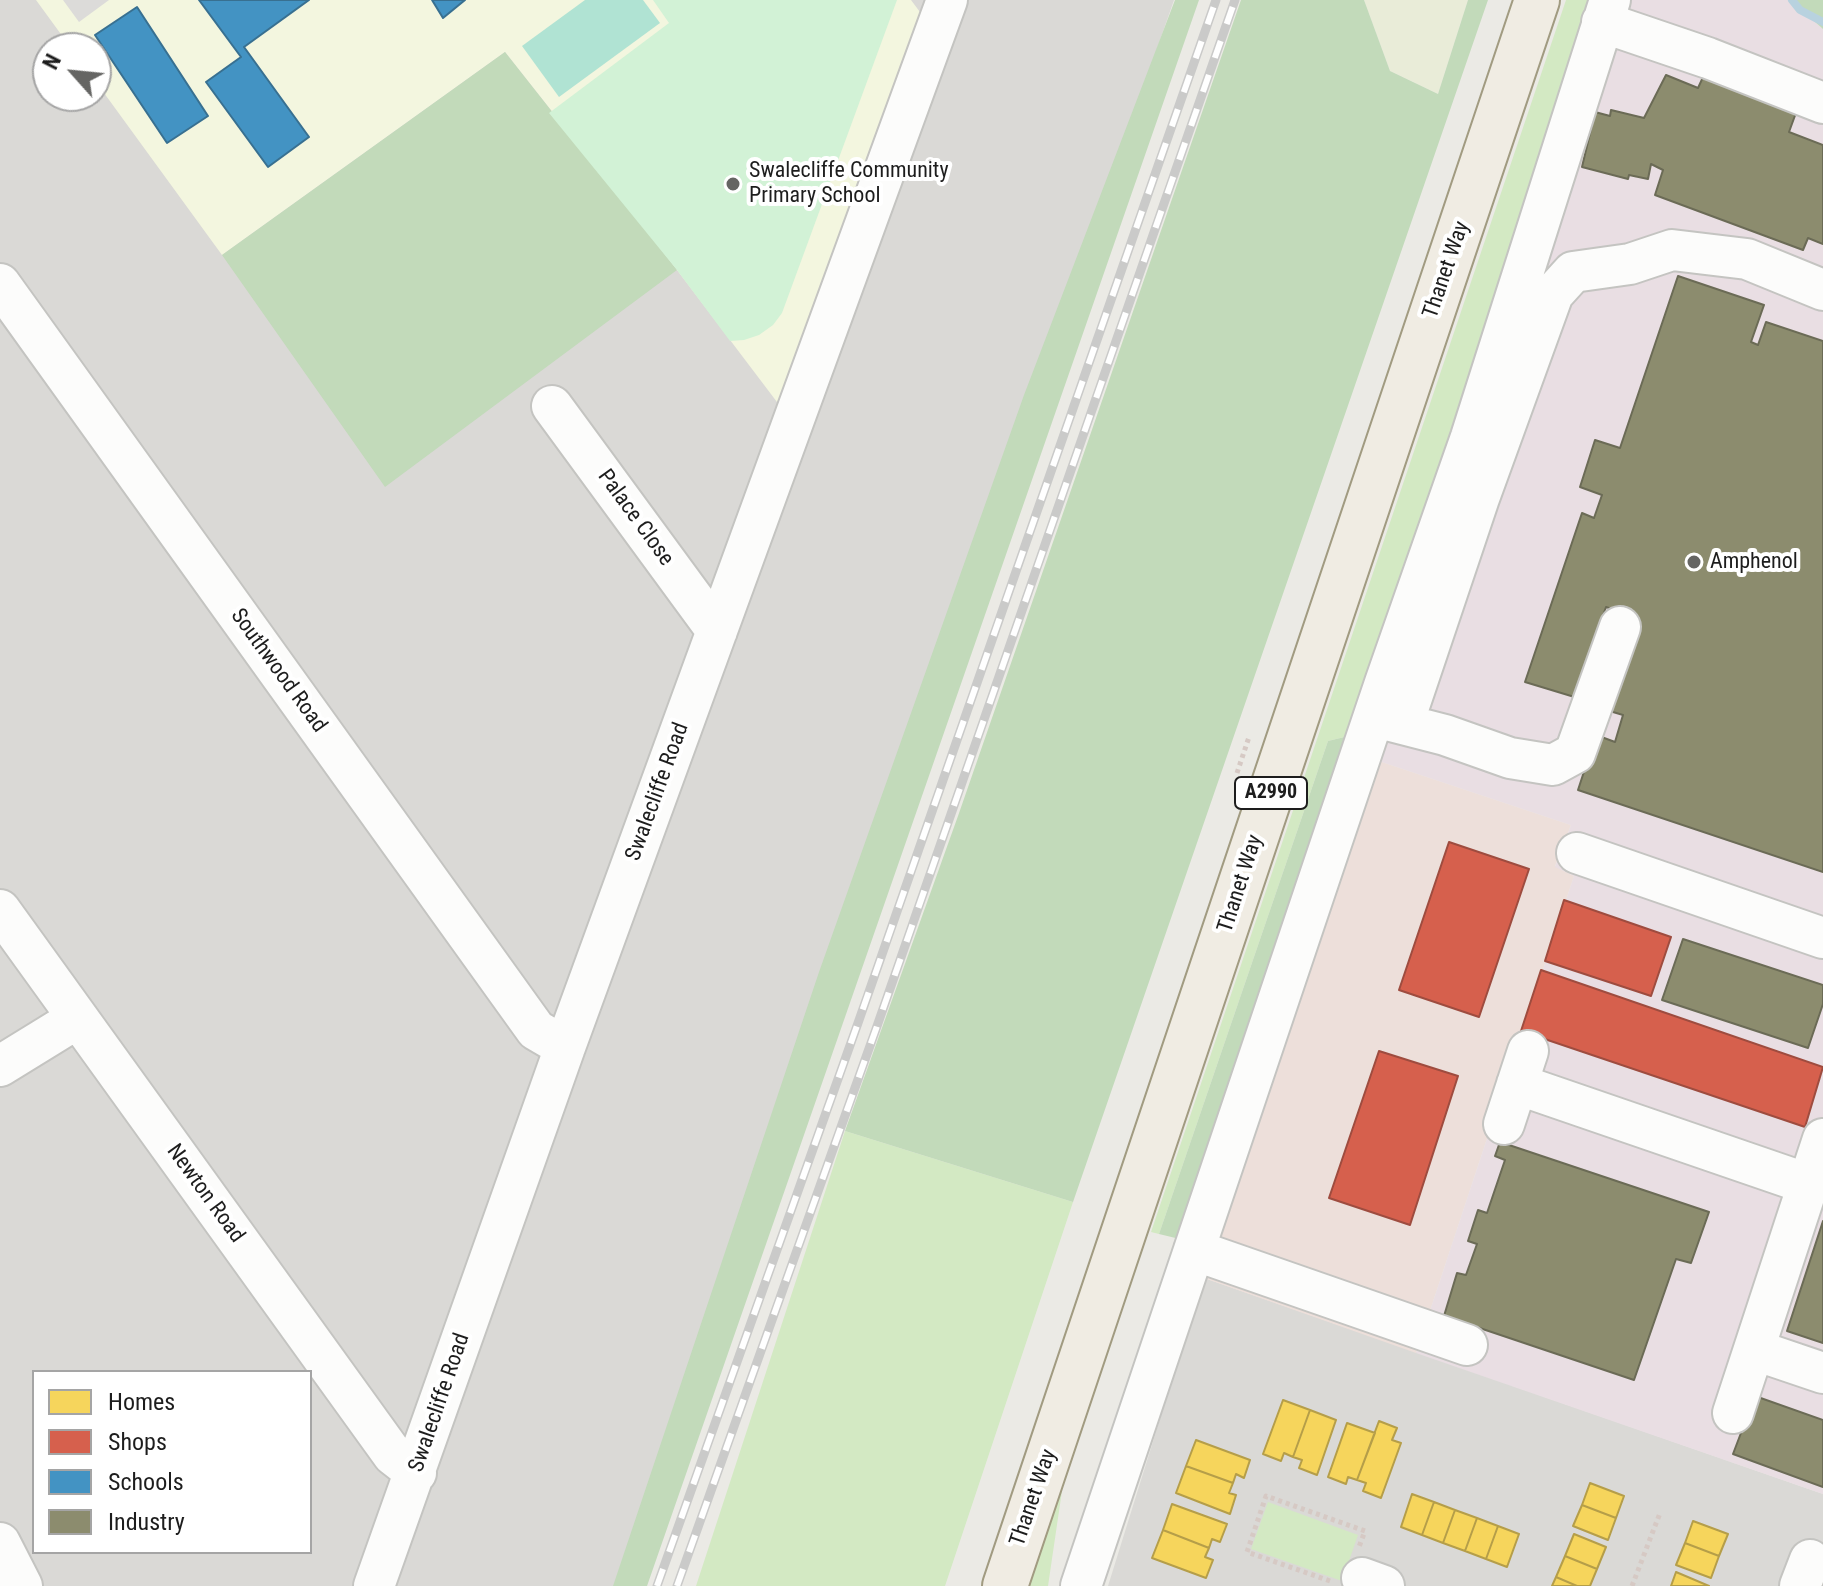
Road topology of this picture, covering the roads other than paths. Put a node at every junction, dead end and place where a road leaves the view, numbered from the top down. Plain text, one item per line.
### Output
1 (947, 0) edge
2 (1537, 0) edge
3 (1606, 11) edge
4 (1823, 103) edge
5 (0, 284) edge
6 (1823, 290) edge
7 (551, 407) dead end
8 (1620, 627) dead end
9 (717, 631) junction
10 (1389, 721) junction
11 (1577, 853) dead end
12 (0, 910) edge
13 (1823, 938) edge
14 (78, 1018) junction
15 (565, 1047) junction
16 (0, 1066) edge
17 (1504, 1124) dead end
18 (1823, 1139) edge
19 (1808, 1184) junction
20 (1194, 1250) junction
21 (1467, 1345) dead end
22 (1755, 1350) junction
23 (1823, 1373) edge
24 (1733, 1413) dead end
25 (416, 1473) junction
26 (0, 1543) edge
27 (22, 1586) edge
28 (374, 1586) edge
29 (1005, 1586) edge
30 (1081, 1586) edge

1 - 9 street, Swalecliffe Road
2 - 29 main road, Thanet Way / A2990
3 - 4 street
3 - 10 street
5 - 15 street, Southwood Road
6 - 10 street
7 - 9 street, Palace Close
8 - 10 street
9 - 15 street, Swalecliffe Road
10 - 20 street
11 - 13 street
12 - 14 street, Newton Road
14 - 16 street
14 - 25 street, Newton Road
15 - 25 street, Swalecliffe Road
17 - 19 street
18 - 19 street
19 - 22 street
20 - 21 street
20 - 30 street
22 - 23 street
22 - 24 street
25 - 28 street, Swalecliffe Road
26 - 27 street

